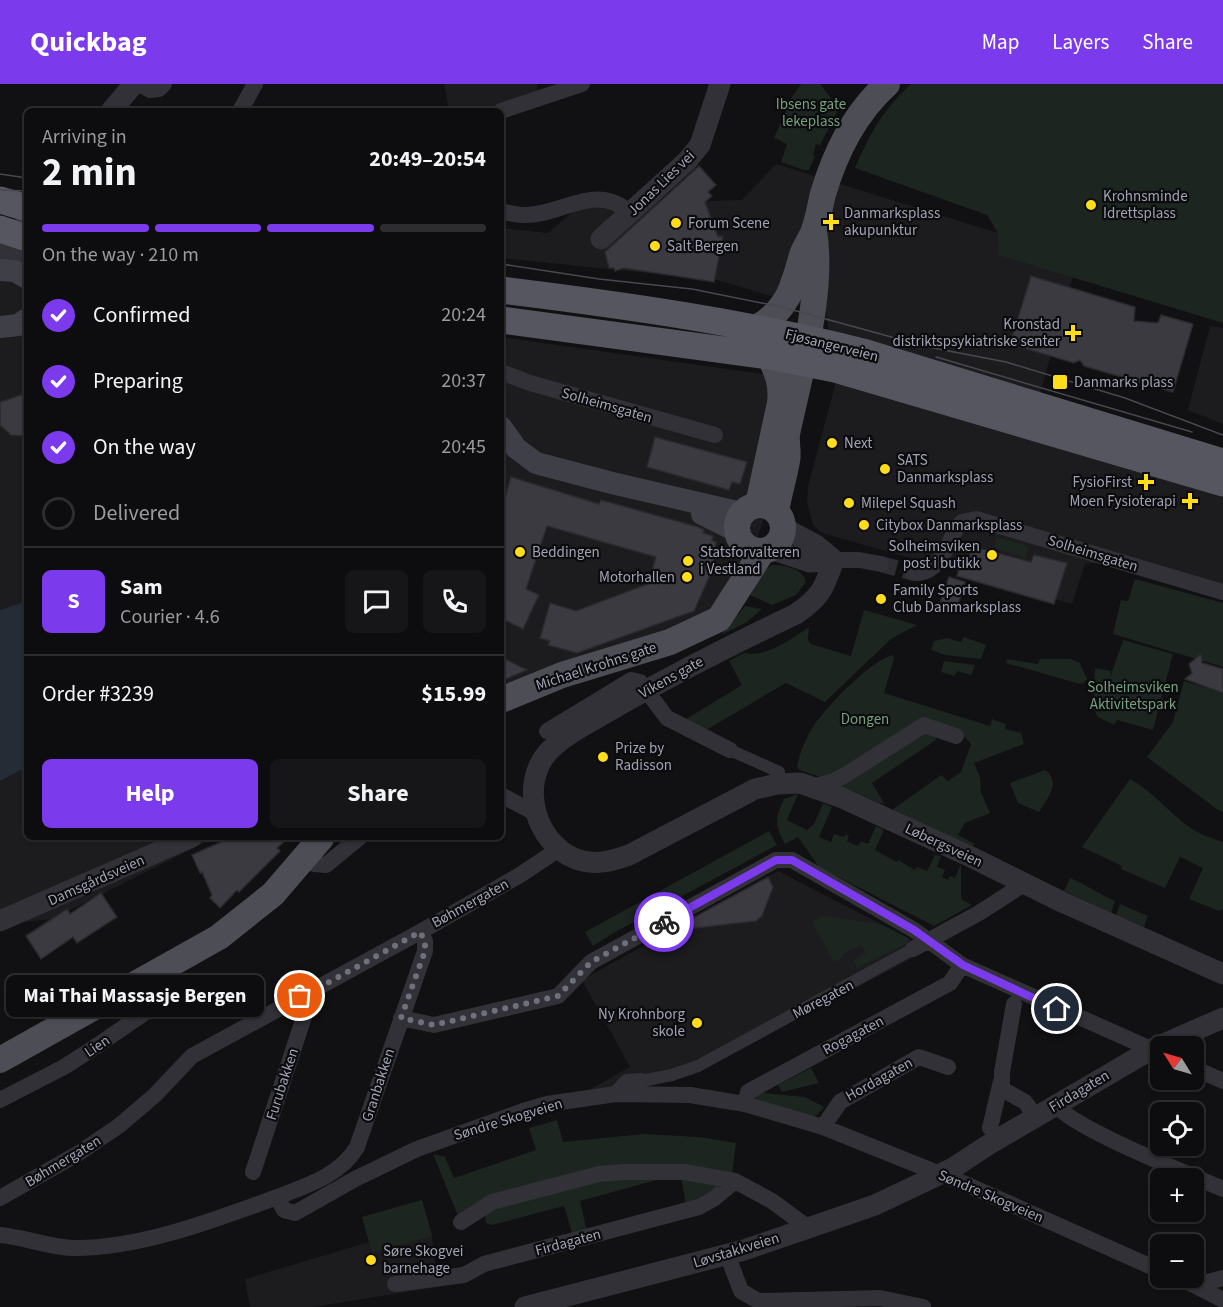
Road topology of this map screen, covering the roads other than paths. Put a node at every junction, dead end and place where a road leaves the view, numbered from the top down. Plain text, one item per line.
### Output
1 (134, 84) edge
2 (139, 84) edge
3 (164, 84) edge
4 (255, 84) edge
5 (582, 84) edge
6 (720, 84) edge
7 (887, 84) edge
8 (114, 108) edge
9 (241, 108) edge
10 (504, 110) edge
11 (0, 200) edge
12 (504, 211) edge
13 (630, 213) junction
14 (21, 224) edge
15 (814, 231) junction
16 (601, 239) dead end
17 (24, 256) edge
18 (0, 261) edge
19 (0, 270) edge
20 (24, 276) edge
21 (504, 291) edge
22 (504, 320) edge
23 (758, 327) junction
24 (805, 350) junction
25 (769, 356) junction
26 (835, 369) junction
27 (504, 373) edge
28 (504, 432) edge
29 (715, 435) dead end
30 (788, 459) junction
31 (1219, 460) edge
32 (1223, 483) edge
33 (759, 529) junction
34 (834, 560) junction
35 (881, 564) tunnel mouth
36 (914, 573) tunnel mouth
37 (1223, 592) edge
38 (646, 690) junction
39 (504, 699) edge
40 (548, 731) dead end
41 (956, 736) dead end
42 (730, 750) joint
43 (779, 772) dead end
44 (812, 787) junction
45 (504, 797) edge
46 (535, 813) junction
47 (185, 840) edge
48 (320, 840) edge
49 (356, 840) edge
50 (559, 849) junction
51 (303, 860) junction
52 (1024, 884) junction
53 (0, 921) edge
54 (420, 932) junction
55 (930, 941) junction
56 (914, 949) joint
57 (963, 965) junction
58 (158, 972) junction
59 (1223, 974) edge
60 (304, 996) junction
61 (1014, 1004) dead end
62 (401, 1018) junction
63 (1223, 1018) edge
64 (1186, 1036) edge
65 (1150, 1048) edge
66 (1150, 1054) edge
67 (0, 1060) edge
68 (948, 1067) dead end
69 (1204, 1072) edge
70 (640, 1081) joint
71 (1001, 1081) junction
72 (1223, 1081) edge
73 (616, 1094) junction
74 (0, 1100) edge
75 (745, 1104) junction
76 (1056, 1105) junction
77 (1036, 1117) junction
78 (823, 1127) junction
79 (990, 1128) dead end
80 (253, 1172) dead end
81 (940, 1174) junction
82 (735, 1181) junction
83 (1223, 1189) edge
84 (277, 1197) junction
85 (0, 1198) edge
86 (461, 1222) dead end
87 (807, 1227) junction
88 (0, 1235) edge
89 (727, 1254) junction
90 (1150, 1266) edge
91 (1223, 1278) edge
92 (1204, 1283) edge
93 (395, 1284) dead end
94 (1201, 1288) edge
95 (1223, 1300) edge
96 (525, 1307) edge
97 (923, 1307) edge

1 - 8 street
2 - 3 street
4 - 9 street
5 - 10 street
6 - 13 street, Jonas Lies vei
7 - 15 main road
11 - 14 highway
12 - 13 street
13 - 16 street, Jonas Lies vei
14 - 17 street
14 - 18 street
15 - 23 main road
15 - 24 main road, Michael Krohns gate
19 - 20 main road
21 - 23 highway, Fjøsangerveien
22 - 25 highway, Fjøsangerveien
23 - 24 highway, Fjøsangerveien
24 - 25 highway, Fjøsangerveien
24 - 26 highway, Fjøsangerveien
24 - 30 main road, Michael Krohns gate
24 - 31 highway, Fjøsangerveien
25 - 33 main road, Michael Krohns gate
26 - 30 main road
26 - 32 highway, Fjøsangerveien
27 - 29 street, Solheimsgaten
28 - 33 main road
30 - 33 main road, Michael Krohns gate
33 - 34 street
33 - 39 main road, Michael Krohns gate
34 - 35 street
34 - 38 street, Vikens gate
36 - 37 street, Solheimsgaten
38 - 40 street
38 - 42 street
38 - 46 street, Vikens gate
41 - 44 street
42 - 43 street
44 - 50 street
44 - 52 street, Løbergsveien
45 - 46 street
46 - 50 street, Vikens gate
47 - 53 street, Damsgårdsveien
48 - 51 main road
49 - 51 street
50 - 54 street, Bøhmergaten
51 - 58 main road
52 - 55 street, Møregaten
52 - 59 street, Løbergsveien
54 - 60 street, Bøhmergaten
54 - 62 street, Granbakken
55 - 56 street, Møregaten
55 - 57 street
55 - 62 street
56 - 70 street, Møregaten
57 - 65 street
57 - 75 street, Rogagaten
58 - 67 main road
58 - 74 street, Lien
60 - 80 street, Furubakken
60 - 85 street, Bøhmergaten
61 - 71 street
62 - 84 street, Granbakken
63 - 64 street, Firdagaten
66 - 76 street, Firdagaten
68 - 78 street, Hordagaten
69 - 72 street
70 - 73 street, Møregaten
71 - 77 street
71 - 79 street
73 - 75 street, Søndre Skogveien
73 - 84 street, Søndre Skogveien
75 - 78 street, Søndre Skogveien
76 - 77 street, Firdagaten
76 - 83 street
77 - 81 street, Firdagaten
78 - 81 street, Søndre Skogveien
81 - 87 street, Løvstakkveien
81 - 90 street, Søndre Skogveien
82 - 86 street
82 - 87 street
82 - 93 street, Firdagaten
84 - 88 street
87 - 89 street, Løvstakkveien
89 - 96 street, Løvstakkveien
89 - 97 street
91 - 92 street
94 - 95 street

